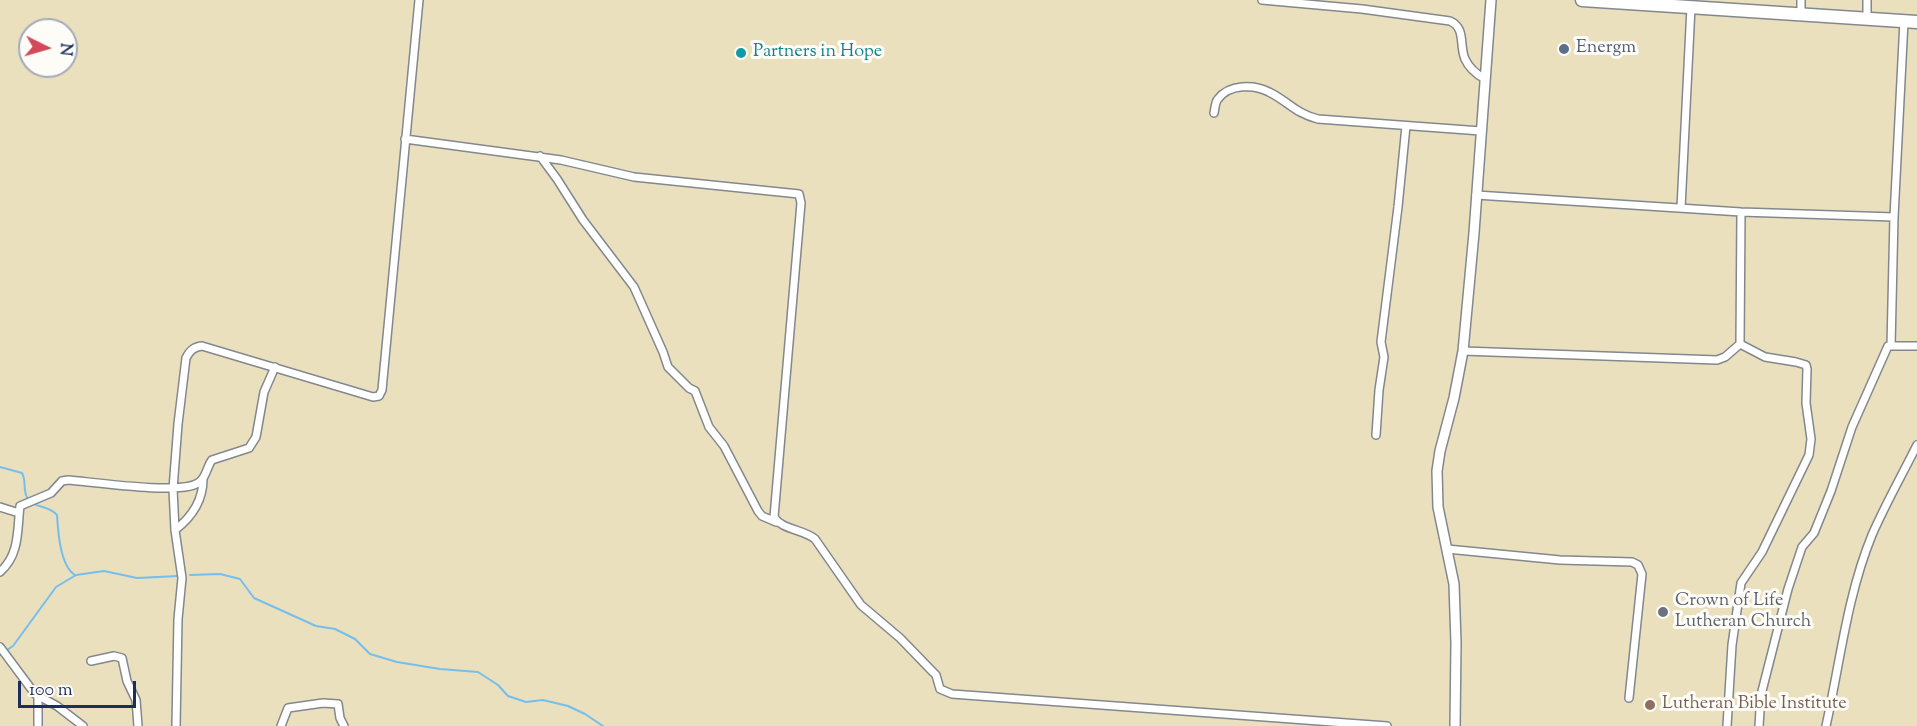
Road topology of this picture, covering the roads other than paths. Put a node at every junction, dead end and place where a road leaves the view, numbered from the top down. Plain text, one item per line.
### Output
1 (419, 0) edge
2 (1262, 0) edge
3 (1491, 0) edge
4 (1582, 0) edge
5 (1801, 0) edge
6 (1867, 0) edge
7 (1627, 2) edge
8 (1722, 5) edge
9 (1691, 7) junction
10 (1801, 14) junction
11 (1868, 19) junction
12 (1904, 21) junction
13 (1917, 22) edge
14 (1485, 79) junction
15 (1214, 112) dead end
16 (1406, 126) junction
17 (1481, 131) junction
18 (405, 139) junction
19 (540, 156) junction
20 (1476, 195) junction
21 (1681, 208) junction
22 (1742, 213) junction
23 (1894, 217) junction
24 (1740, 344) junction
25 (1891, 346) junction
26 (1917, 346) edge
27 (1463, 351) junction
28 (275, 367) junction
29 (1376, 435) dead end
30 (1917, 445) edge
31 (203, 479) junction
32 (173, 489) junction
33 (0, 507) edge
34 (19, 513) junction
35 (779, 523) junction
36 (175, 530) junction
37 (1447, 549) junction
38 (0, 572) edge
39 (0, 647) edge
40 (91, 662) dead end
41 (38, 696) junction
42 (1629, 698) dead end
43 (39, 726) edge
44 (83, 726) edge
45 (138, 726) edge
46 (176, 726) edge
47 (281, 726) edge
48 (344, 726) edge
49 (1387, 726) edge
50 (1455, 726) edge
51 (1727, 726) edge
52 (1759, 726) edge
53 (1826, 726) edge

1 - 18 street
2 - 14 street
3 - 14 street
4 - 7 highway
5 - 10 street
6 - 11 street
7 - 9 highway
8 - 9 highway
8 - 10 highway
9 - 21 street
10 - 11 highway
11 - 12 highway
12 - 13 highway
12 - 23 street
14 - 17 street
15 - 16 street
16 - 17 street
16 - 29 street
17 - 20 street
18 - 19 street
18 - 28 street
19 - 35 street
19 - 35 street
20 - 21 street
20 - 27 street
21 - 22 street
22 - 23 street
22 - 24 street
23 - 25 street
24 - 27 street
24 - 51 street
25 - 26 street
25 - 52 street
27 - 37 street
28 - 31 street
28 - 32 street
30 - 53 street
31 - 32 street
31 - 36 street
32 - 34 street
32 - 36 street
33 - 34 street
34 - 38 street
35 - 49 street
36 - 46 street
37 - 42 street
37 - 50 street
39 - 41 street
40 - 45 street
41 - 43 street
41 - 44 street
47 - 48 street

